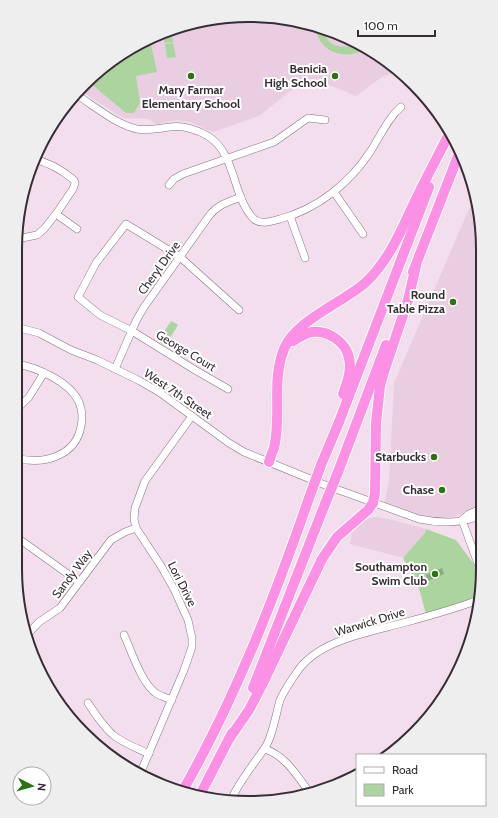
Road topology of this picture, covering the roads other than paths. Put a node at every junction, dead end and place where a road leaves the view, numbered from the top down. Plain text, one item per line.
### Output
1 (80, 97) edge
2 (401, 108) dead end
3 (325, 120) dead end
4 (447, 137) edge
5 (447, 138) edge
6 (226, 158) junction
7 (457, 158) edge
8 (40, 160) edge
9 (169, 185) dead end
10 (334, 192) junction
11 (241, 197) junction
12 (56, 214) junction
13 (290, 216) junction
14 (77, 229) dead end
15 (363, 234) dead end
16 (22, 238) edge
17 (180, 257) junction
18 (304, 258) dead end
19 (416, 266) junction
20 (239, 310) dead end
21 (22, 329) edge
22 (132, 331) junction
23 (282, 356) junction
24 (22, 365) edge
25 (115, 369) junction
26 (44, 373) junction
27 (228, 389) dead end
28 (22, 404) edge
29 (192, 416) junction
30 (334, 432) junction
31 (22, 459) edge
32 (269, 462) junction
33 (373, 503) junction
34 (476, 511) edge
35 (476, 518) edge
36 (462, 520) junction
37 (136, 528) junction
38 (22, 541) edge
39 (476, 558) edge
40 (79, 582) junction
41 (474, 602) edge
42 (31, 631) edge
43 (124, 635) dead end
44 (172, 700) junction
45 (88, 703) dead end
46 (229, 739) junction
47 (265, 749) junction
48 (149, 754) junction
49 (142, 770) edge
50 (185, 787) edge
51 (306, 788) edge
52 (202, 791) edge
53 (233, 796) edge

1 - 6 street
2 - 10 street
3 - 6 street
4 - 23 highway
5 - 30 highway
6 - 9 street
6 - 11 street
7 - 19 highway
8 - 12 street
10 - 13 street
10 - 15 street
11 - 13 street
11 - 17 street, Cheryl Drive
12 - 14 street
12 - 16 street
13 - 18 street
17 - 20 street
17 - 22 street, Cheryl Drive
17 - 22 street, George Court
19 - 33 highway
19 - 46 highway, bridge
21 - 25 street, West 7th Street
22 - 25 street, Cheryl Drive
22 - 27 street, George Court
23 - 30 highway
23 - 32 highway
24 - 26 street
25 - 29 street, West 7th Street
26 - 28 street
26 - 31 street
29 - 32 street, West 7th Street
29 - 37 street
30 - 50 highway, bridge
32 - 33 street, West 7th Street
33 - 36 street, West 7th Street
33 - 46 highway
34 - 36 street
35 - 36 street, West 7th Street
36 - 39 street
37 - 40 street, Sandy Way
37 - 44 street, Lori Drive
38 - 40 street
40 - 42 street, Sandy Way
41 - 47 street, Warwick Drive
43 - 44 street
44 - 48 street, Lori Drive
45 - 48 street
46 - 52 highway
47 - 51 street
47 - 53 street, Warwick Drive
48 - 49 street, Lori Drive

